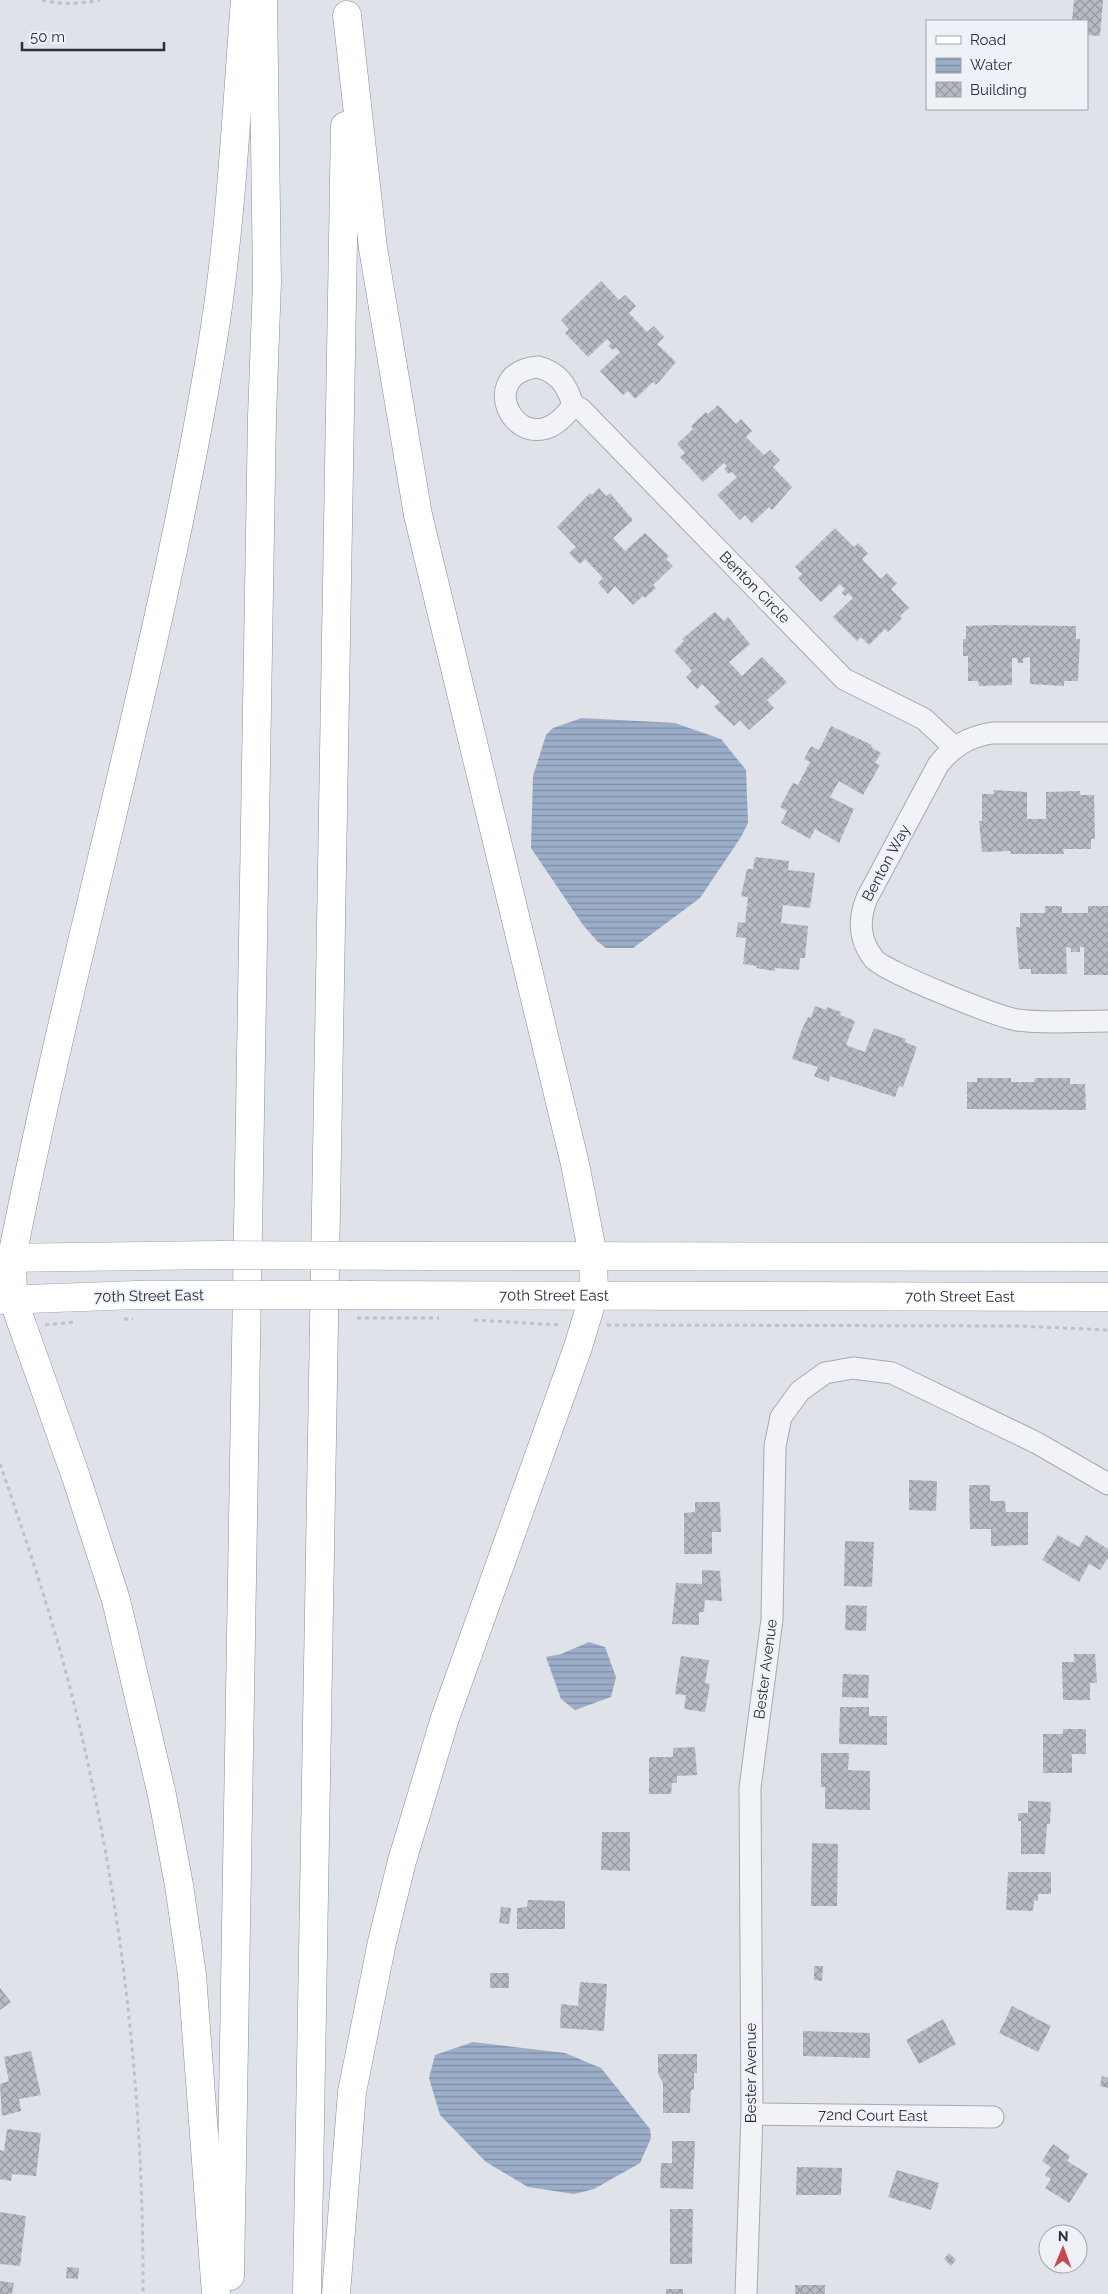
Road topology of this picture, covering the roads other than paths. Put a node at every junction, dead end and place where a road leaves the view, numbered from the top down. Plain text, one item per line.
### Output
1 (245, 0) edge
2 (263, 0) edge
3 (347, 7) edge
4 (573, 405) dead end
5 (1108, 733) edge
6 (954, 747) junction
7 (1108, 1022) edge
8 (593, 1255) junction
9 (1108, 1257) edge
10 (6, 1258) edge
11 (594, 1294) junction
12 (1108, 1297) edge
13 (6, 1300) edge
14 (1108, 1484) edge
15 (752, 2114) junction
16 (993, 2117) dead end
17 (216, 2294) edge
18 (230, 2294) edge
19 (307, 2294) edge
20 (336, 2294) edge
21 (746, 2294) edge

1 - 10 main road
2 - 18 main road
3 - 8 main road
3 - 19 main road
4 - 6 street, Benton Circle
5 - 6 street, Benton Way
6 - 7 street, Benton Way
8 - 9 main road
8 - 10 main road, bridge
8 - 11 main road
10 - 13 main road
11 - 12 main road, 70th Street East
11 - 13 main road, 70th Street East, bridge
11 - 20 main road
13 - 17 main road
14 - 15 street, Bester Avenue
15 - 16 street, 72nd Court East
15 - 21 street, Bester Avenue

